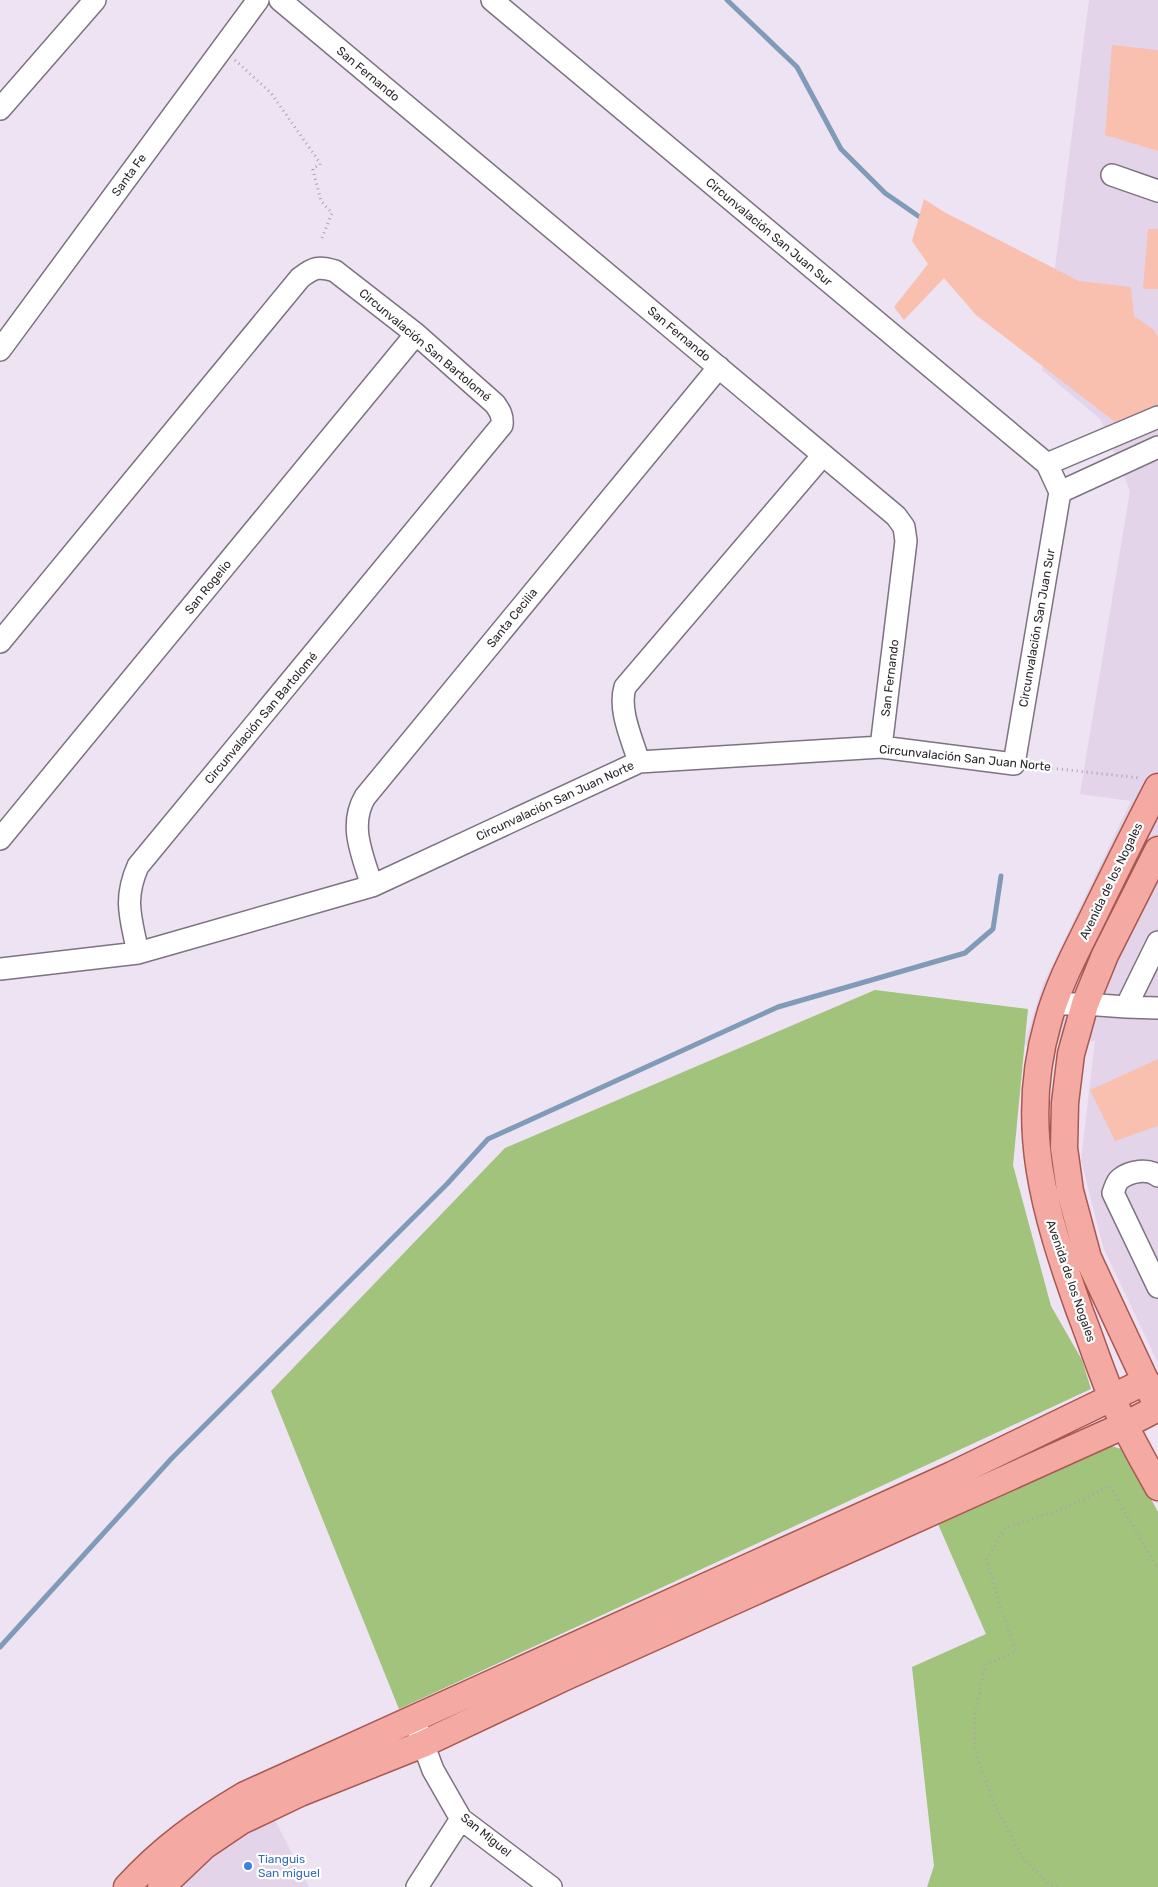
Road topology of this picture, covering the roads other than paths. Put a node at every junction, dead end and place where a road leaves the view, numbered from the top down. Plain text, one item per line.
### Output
1 (95, 0) edge
2 (258, 0) edge
3 (280, 0) edge
4 (492, 0) edge
5 (0, 109) edge
6 (1112, 175) dead end
7 (1158, 191) edge
8 (416, 334) junction
9 (0, 350) edge
10 (719, 367) junction
11 (1158, 417) edge
12 (1158, 448) edge
13 (823, 454) junction
14 (1047, 464) junction
15 (1060, 492) junction
16 (0, 642) edge
17 (881, 748) junction
18 (639, 762) junction
19 (1014, 764) joint
20 (1153, 783) edge
21 (0, 839) edge
22 (1158, 850) edge
23 (372, 886) junction
24 (1158, 942) edge
25 (138, 953) junction
26 (0, 969) edge
27 (1054, 1004) junction
28 (1085, 1004) junction
29 (1126, 1007) junction
30 (1158, 1008) edge
31 (1158, 1176) edge
32 (1158, 1287) edge
33 (1146, 1381) junction
34 (1112, 1398) junction
35 (1158, 1407) edge
36 (1125, 1425) junction
37 (958, 1486) junction
38 (1158, 1487) edge
39 (414, 1720) junction
40 (423, 1744) junction
41 (461, 1819) junction
42 (127, 1887) edge
43 (161, 1887) edge
44 (417, 1887) edge
45 (551, 1887) edge

1 - 5 street
2 - 9 street, Santa Fe
3 - 10 street, San Fernando
4 - 14 street, Circunvalación San Juan Sur
6 - 7 street
8 - 16 street, Circunvalación San Bartolomé
8 - 21 street, San Rogelio
8 - 25 street, Circunvalación San Bartolomé
10 - 13 street, San Fernando
10 - 23 street, Santa Cecilia
11 - 14 street
12 - 15 street
13 - 17 street, San Fernando
13 - 18 street
14 - 15 street, Circunvalación San Juan Sur
15 - 19 street, Circunvalación San Juan Sur
17 - 18 street, Circunvalación San Juan Norte
17 - 19 street, Circunvalación San Juan Norte
18 - 23 street, Circunvalación San Juan Norte
20 - 27 main road, Avenida de los Nogales
22 - 28 main road, Avenida de los Nogales
23 - 25 street, Circunvalación San Juan Norte
24 - 29 street
25 - 26 street, Circunvalación San Juan Norte
27 - 28 street
27 - 34 main road, Avenida de los Nogales
28 - 29 street
28 - 33 main road, Avenida de los Nogales
29 - 30 street
31 - 32 street
33 - 34 main road
33 - 35 main road, Avenida de los Nogales
34 - 36 main road, Avenida de los Nogales
34 - 37 main road
35 - 36 main road
36 - 37 main road
36 - 38 main road, Avenida de los Nogales
37 - 39 main road
37 - 40 main road
39 - 40 street, San Miguel
39 - 42 main road
40 - 41 street, San Miguel
40 - 43 main road
41 - 44 street
41 - 45 street, San Miguel

